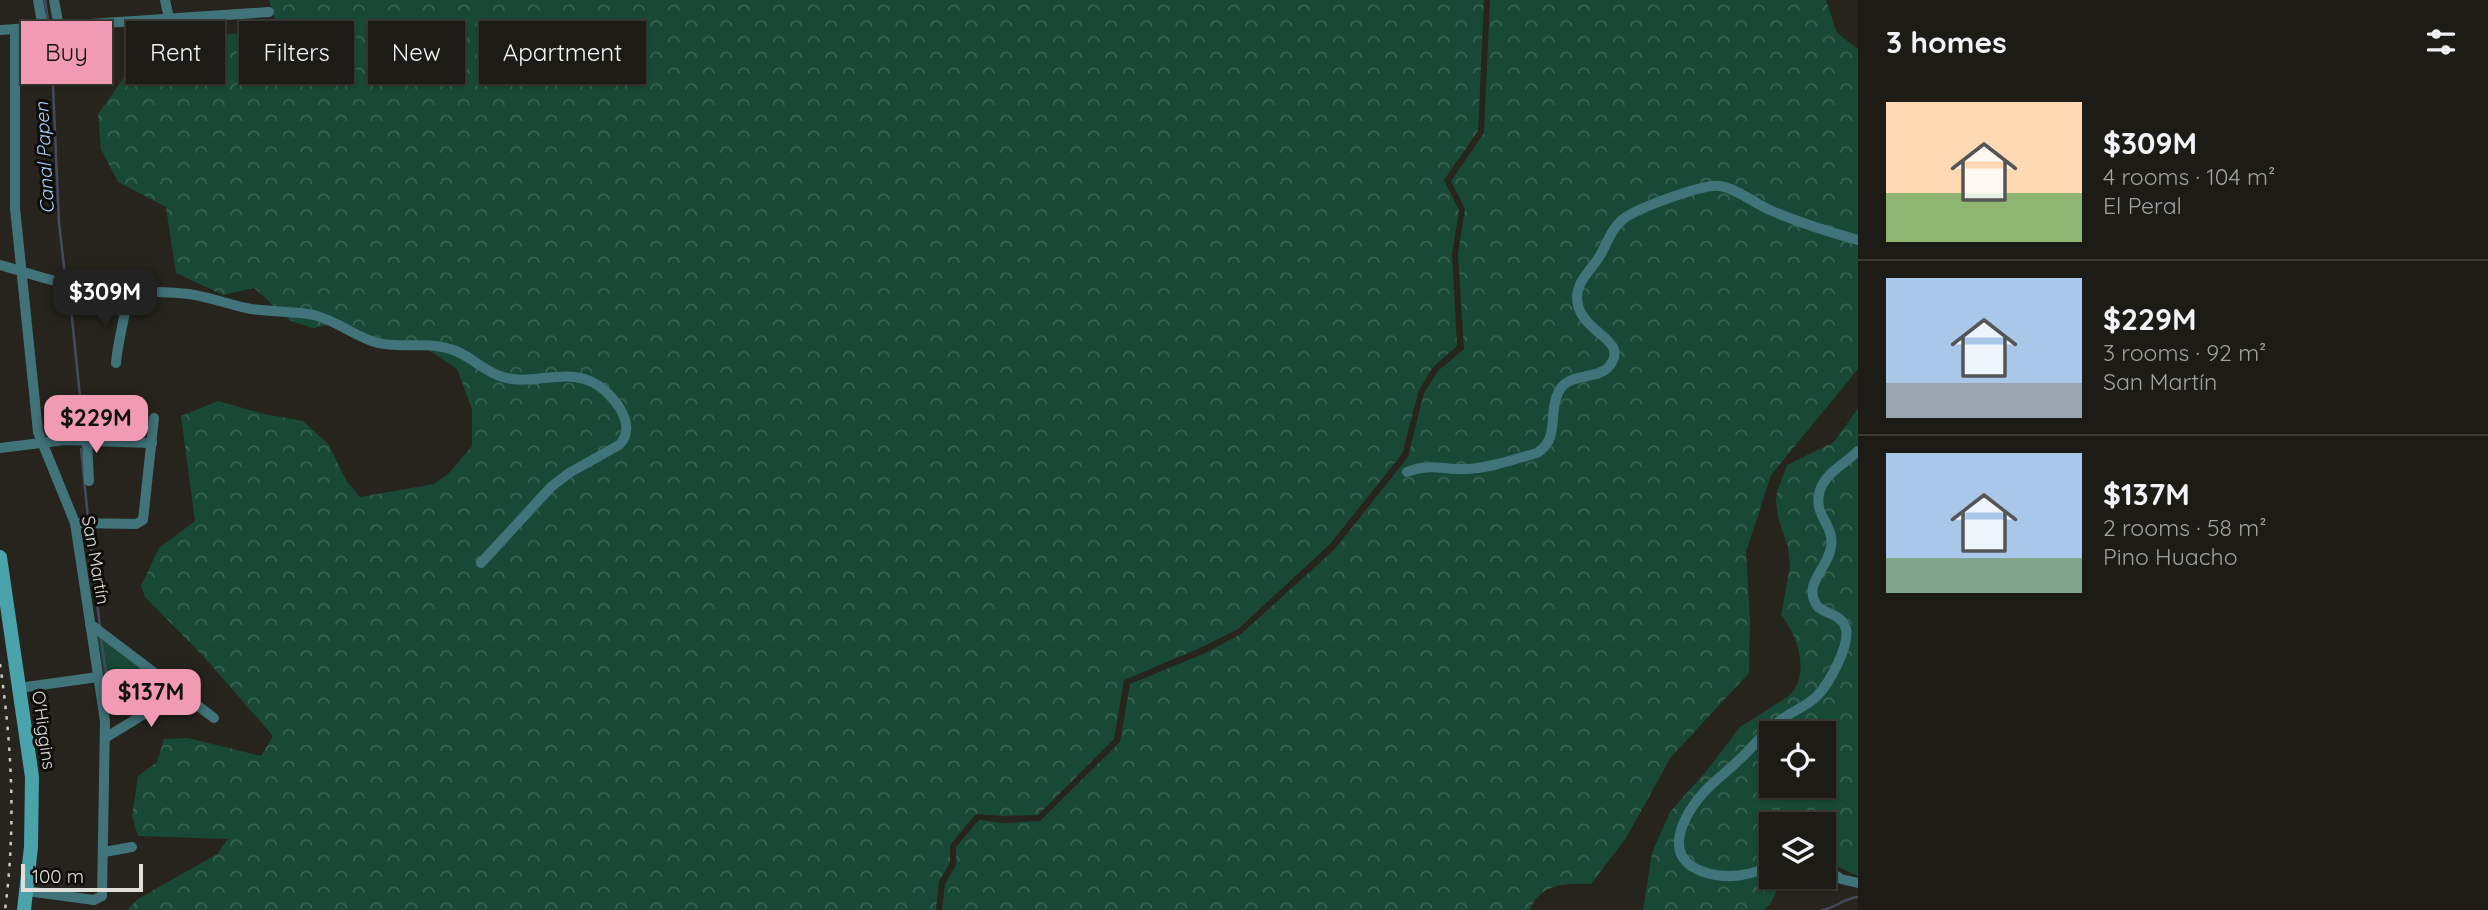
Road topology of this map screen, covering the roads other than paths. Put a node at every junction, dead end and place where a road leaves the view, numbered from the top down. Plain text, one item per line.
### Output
1 (38, 0) edge
2 (54, 0) edge
3 (165, 0) edge
4 (269, 12) dead end
5 (169, 18) junction
6 (42, 21) edge
7 (58, 21) edge
8 (112, 23) edge
9 (15, 29) junction
10 (21, 29) edge
11 (0, 30) edge
12 (1858, 240) edge
13 (0, 265) edge
14 (20, 271) junction
15 (128, 291) junction
16 (116, 363) dead end
17 (154, 418) dead end
18 (87, 440) junction
19 (41, 442) junction
20 (152, 443) junction
21 (0, 448) edge
22 (1858, 451) edge
23 (1406, 472) dead end
24 (89, 481) dead end
25 (75, 523) junction
26 (0, 556) edge
27 (481, 563) dead end
28 (90, 624) junction
29 (98, 677) junction
30 (19, 688) junction
31 (180, 692) junction
32 (214, 718) dead end
33 (105, 738) junction
34 (132, 847) dead end
35 (104, 852) junction
36 (1759, 870) edge
37 (1836, 875) edge
38 (1858, 883) edge
39 (27, 891) junction
40 (24, 910) edge

1 - 6 street
2 - 7 street
3 - 5 street
4 - 5 street
5 - 8 street
9 - 10 street
9 - 11 street
9 - 14 street, San Martín
12 - 23 street
13 - 14 street
14 - 15 street
14 - 19 street, San Martín
15 - 16 street
15 - 27 street
17 - 20 street
18 - 19 street
18 - 20 street
18 - 24 street
19 - 21 street
19 - 25 street, San Martín
20 - 25 street
22 - 36 street
25 - 28 street, San Martín
26 - 30 street, O'Higgins
28 - 29 street, San Martín
28 - 31 street
29 - 30 street
29 - 33 street, San Martín
30 - 39 street, O'Higgins
31 - 32 street
31 - 33 street
33 - 35 street, San Martín
34 - 35 street
35 - 39 street, San Martín
37 - 38 street
39 - 40 street, O'Higgins

